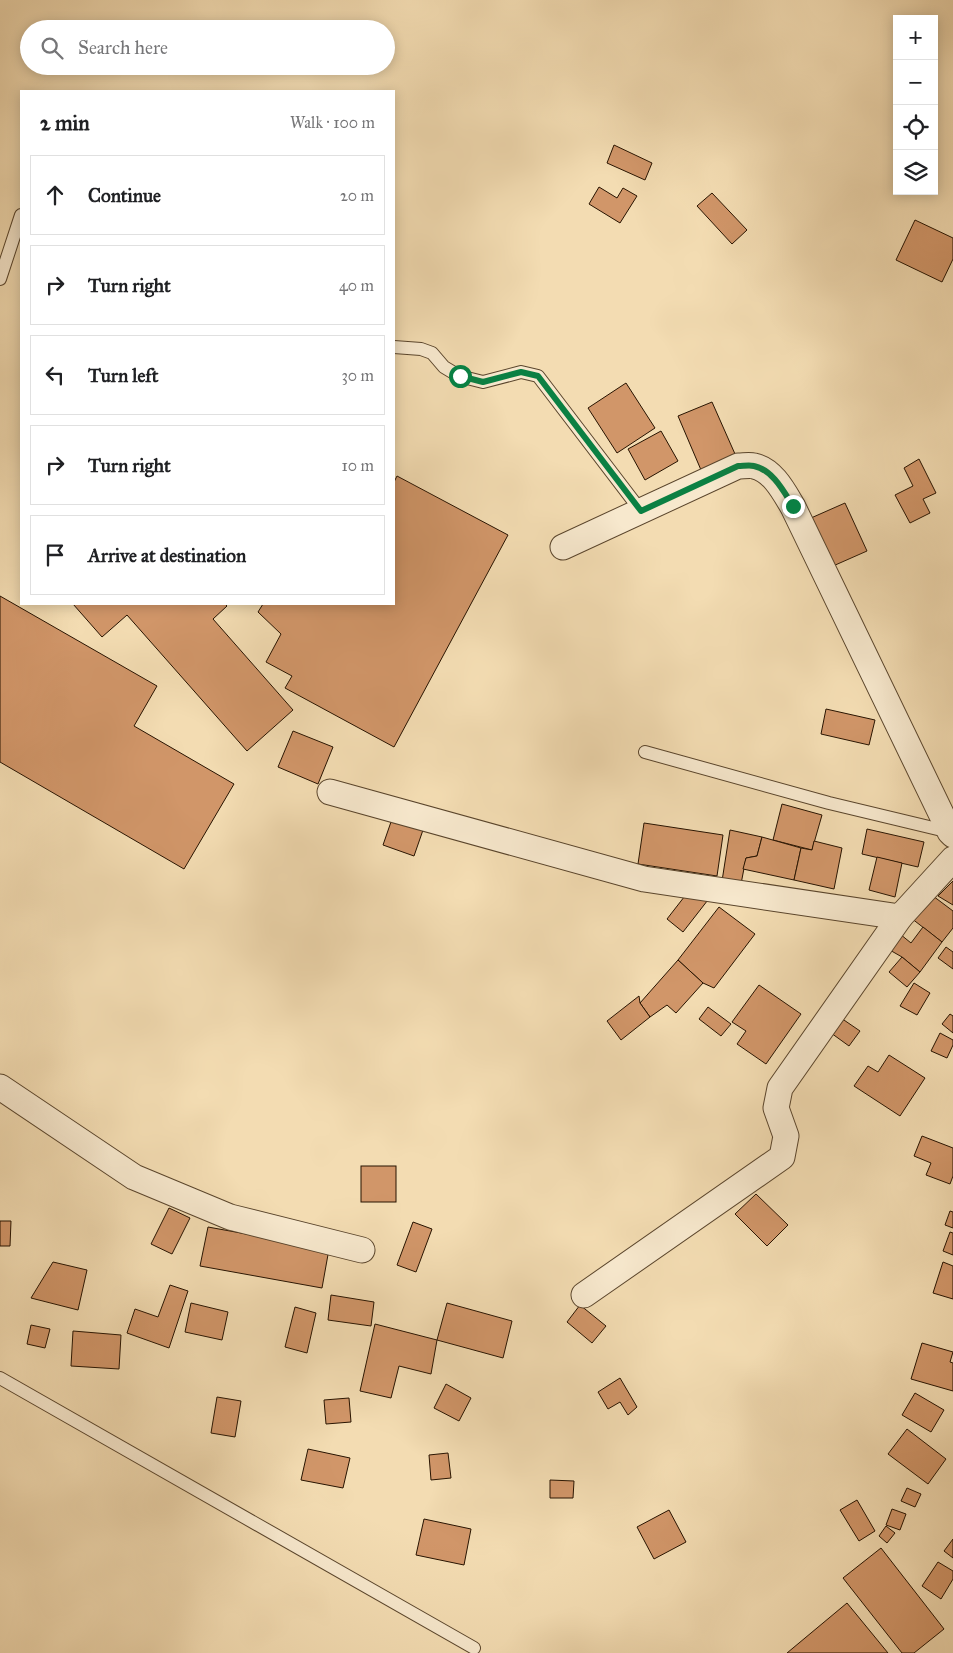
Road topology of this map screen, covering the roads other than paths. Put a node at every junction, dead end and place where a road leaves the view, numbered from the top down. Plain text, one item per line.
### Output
1 (20, 218) edge
2 (0, 279) edge
3 (395, 347) edge
4 (641, 511) junction
5 (563, 547) dead end
6 (645, 752) dead end
7 (330, 792) dead end
8 (951, 834) edge
9 (953, 860) edge
10 (900, 917) junction
11 (0, 1087) edge
12 (362, 1250) dead end
13 (584, 1295) dead end
14 (0, 1378) edge
15 (474, 1648) dead end

1 - 2 lane
3 - 4 lane
4 - 5 street
4 - 8 street
6 - 8 lane
7 - 10 street
9 - 10 street
10 - 13 street
11 - 12 street
14 - 15 lane

